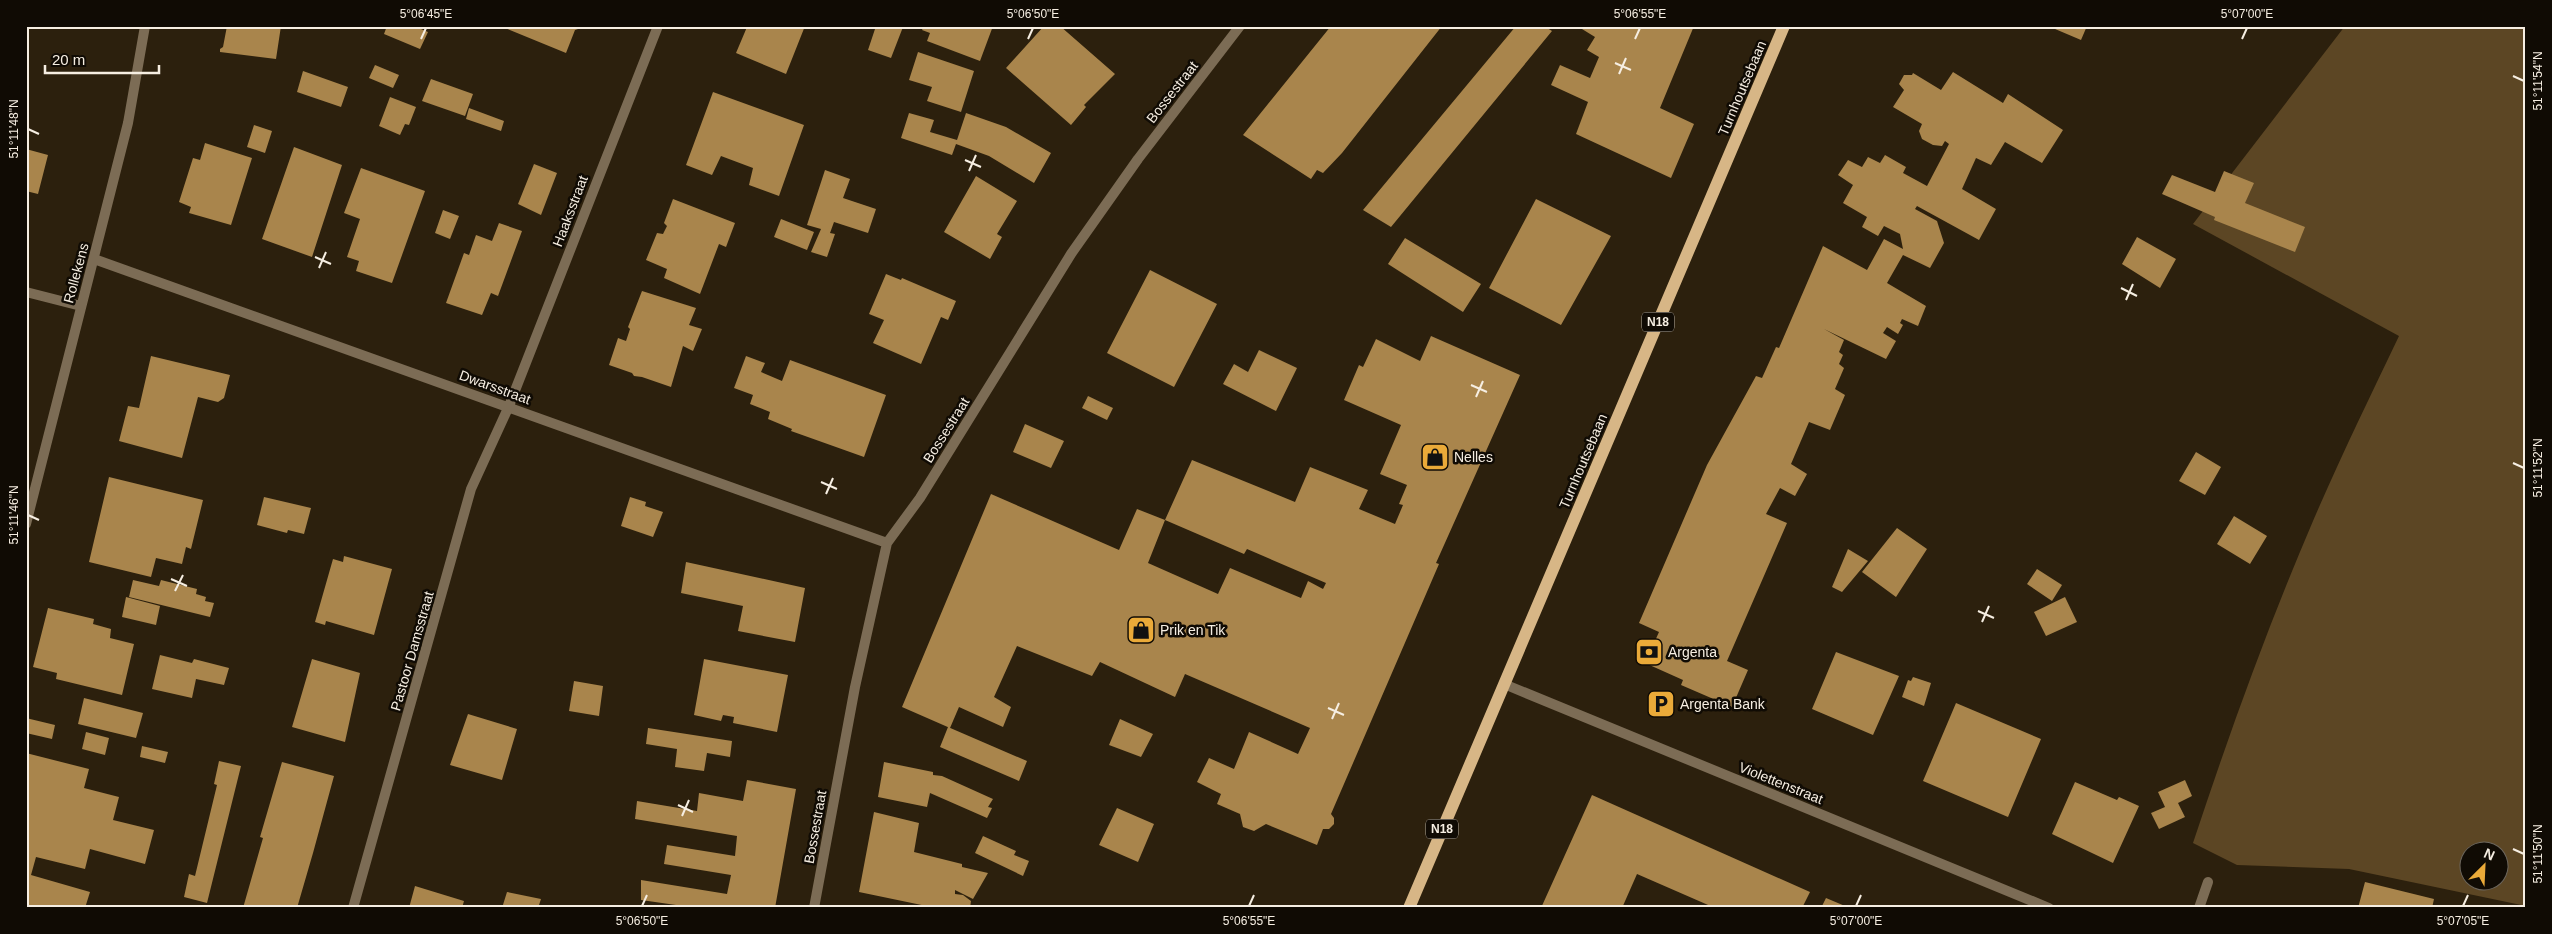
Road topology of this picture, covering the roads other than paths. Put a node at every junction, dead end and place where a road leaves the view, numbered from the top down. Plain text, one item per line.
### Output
1 (145, 26) edge
2 (658, 26) edge
3 (1240, 26) edge
4 (1784, 26) edge
5 (94, 259) junction
6 (26, 292) edge
7 (81, 306) junction
8 (509, 406) junction
9 (26, 524) edge
10 (887, 543) junction
11 (1504, 684) junction
12 (2208, 882) dead end
13 (353, 908) edge
14 (814, 908) edge
15 (1409, 908) edge
16 (2048, 908) edge
17 (2199, 908) edge

1 - 5 street, Rollekens
2 - 8 street, Haaksstraat
3 - 10 street, Bossestraat
4 - 11 main road, Turnhoutsebaan / N18
5 - 7 street, Rollekens
5 - 8 street, Dwarsstraat
6 - 7 street
7 - 9 street, Rollekens
8 - 10 street, Dwarsstraat
8 - 13 street, Pastoor Damsstraat
10 - 14 street, Bossestraat
11 - 15 main road, Turnhoutsebaan / N18
11 - 16 street, Violettenstraat
12 - 17 street

